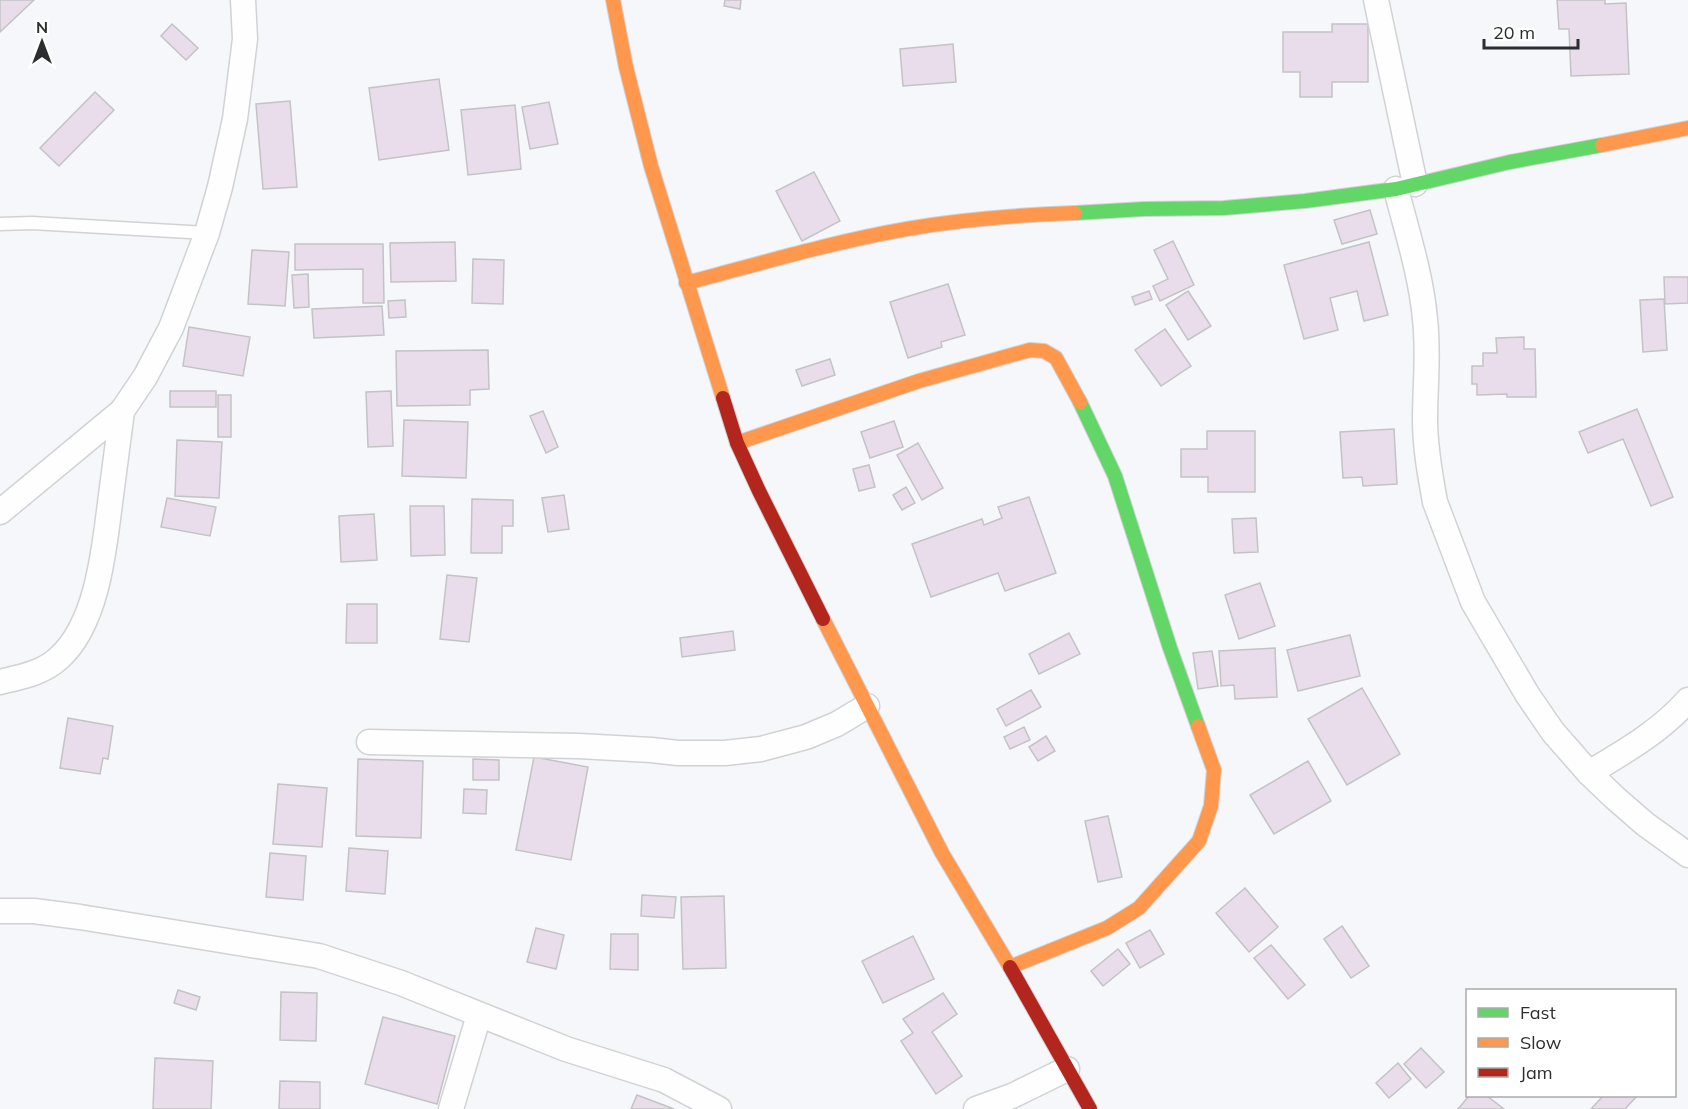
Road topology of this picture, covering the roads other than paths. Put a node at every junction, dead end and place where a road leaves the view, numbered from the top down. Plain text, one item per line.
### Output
1 (243, 0) edge
2 (613, 0) edge
3 (1376, 0) edge
4 (1688, 128) edge
5 (1406, 187) junction
6 (0, 224) edge
7 (207, 233) junction
8 (686, 283) junction
9 (122, 411) junction
10 (737, 443) junction
11 (0, 512) edge
12 (0, 682) edge
13 (1688, 700) edge
14 (867, 706) junction
15 (369, 742) dead end
16 (1589, 773) junction
17 (1688, 855) edge
18 (0, 911) edge
19 (1010, 967) junction
20 (479, 1015) junction
21 (1067, 1070) junction
22 (451, 1109) edge
23 (719, 1109) edge
24 (976, 1109) edge
25 (1090, 1109) edge

1 - 7 street
2 - 8 street
3 - 5 street
4 - 5 street
5 - 8 street
5 - 16 street
6 - 7 lane
7 - 9 street
8 - 10 street
9 - 11 street
9 - 12 street
10 - 14 street
10 - 19 street
13 - 16 street
14 - 15 street
14 - 19 street
16 - 17 street
18 - 20 street
19 - 21 street
20 - 22 street
20 - 23 street
21 - 24 street
21 - 25 street

